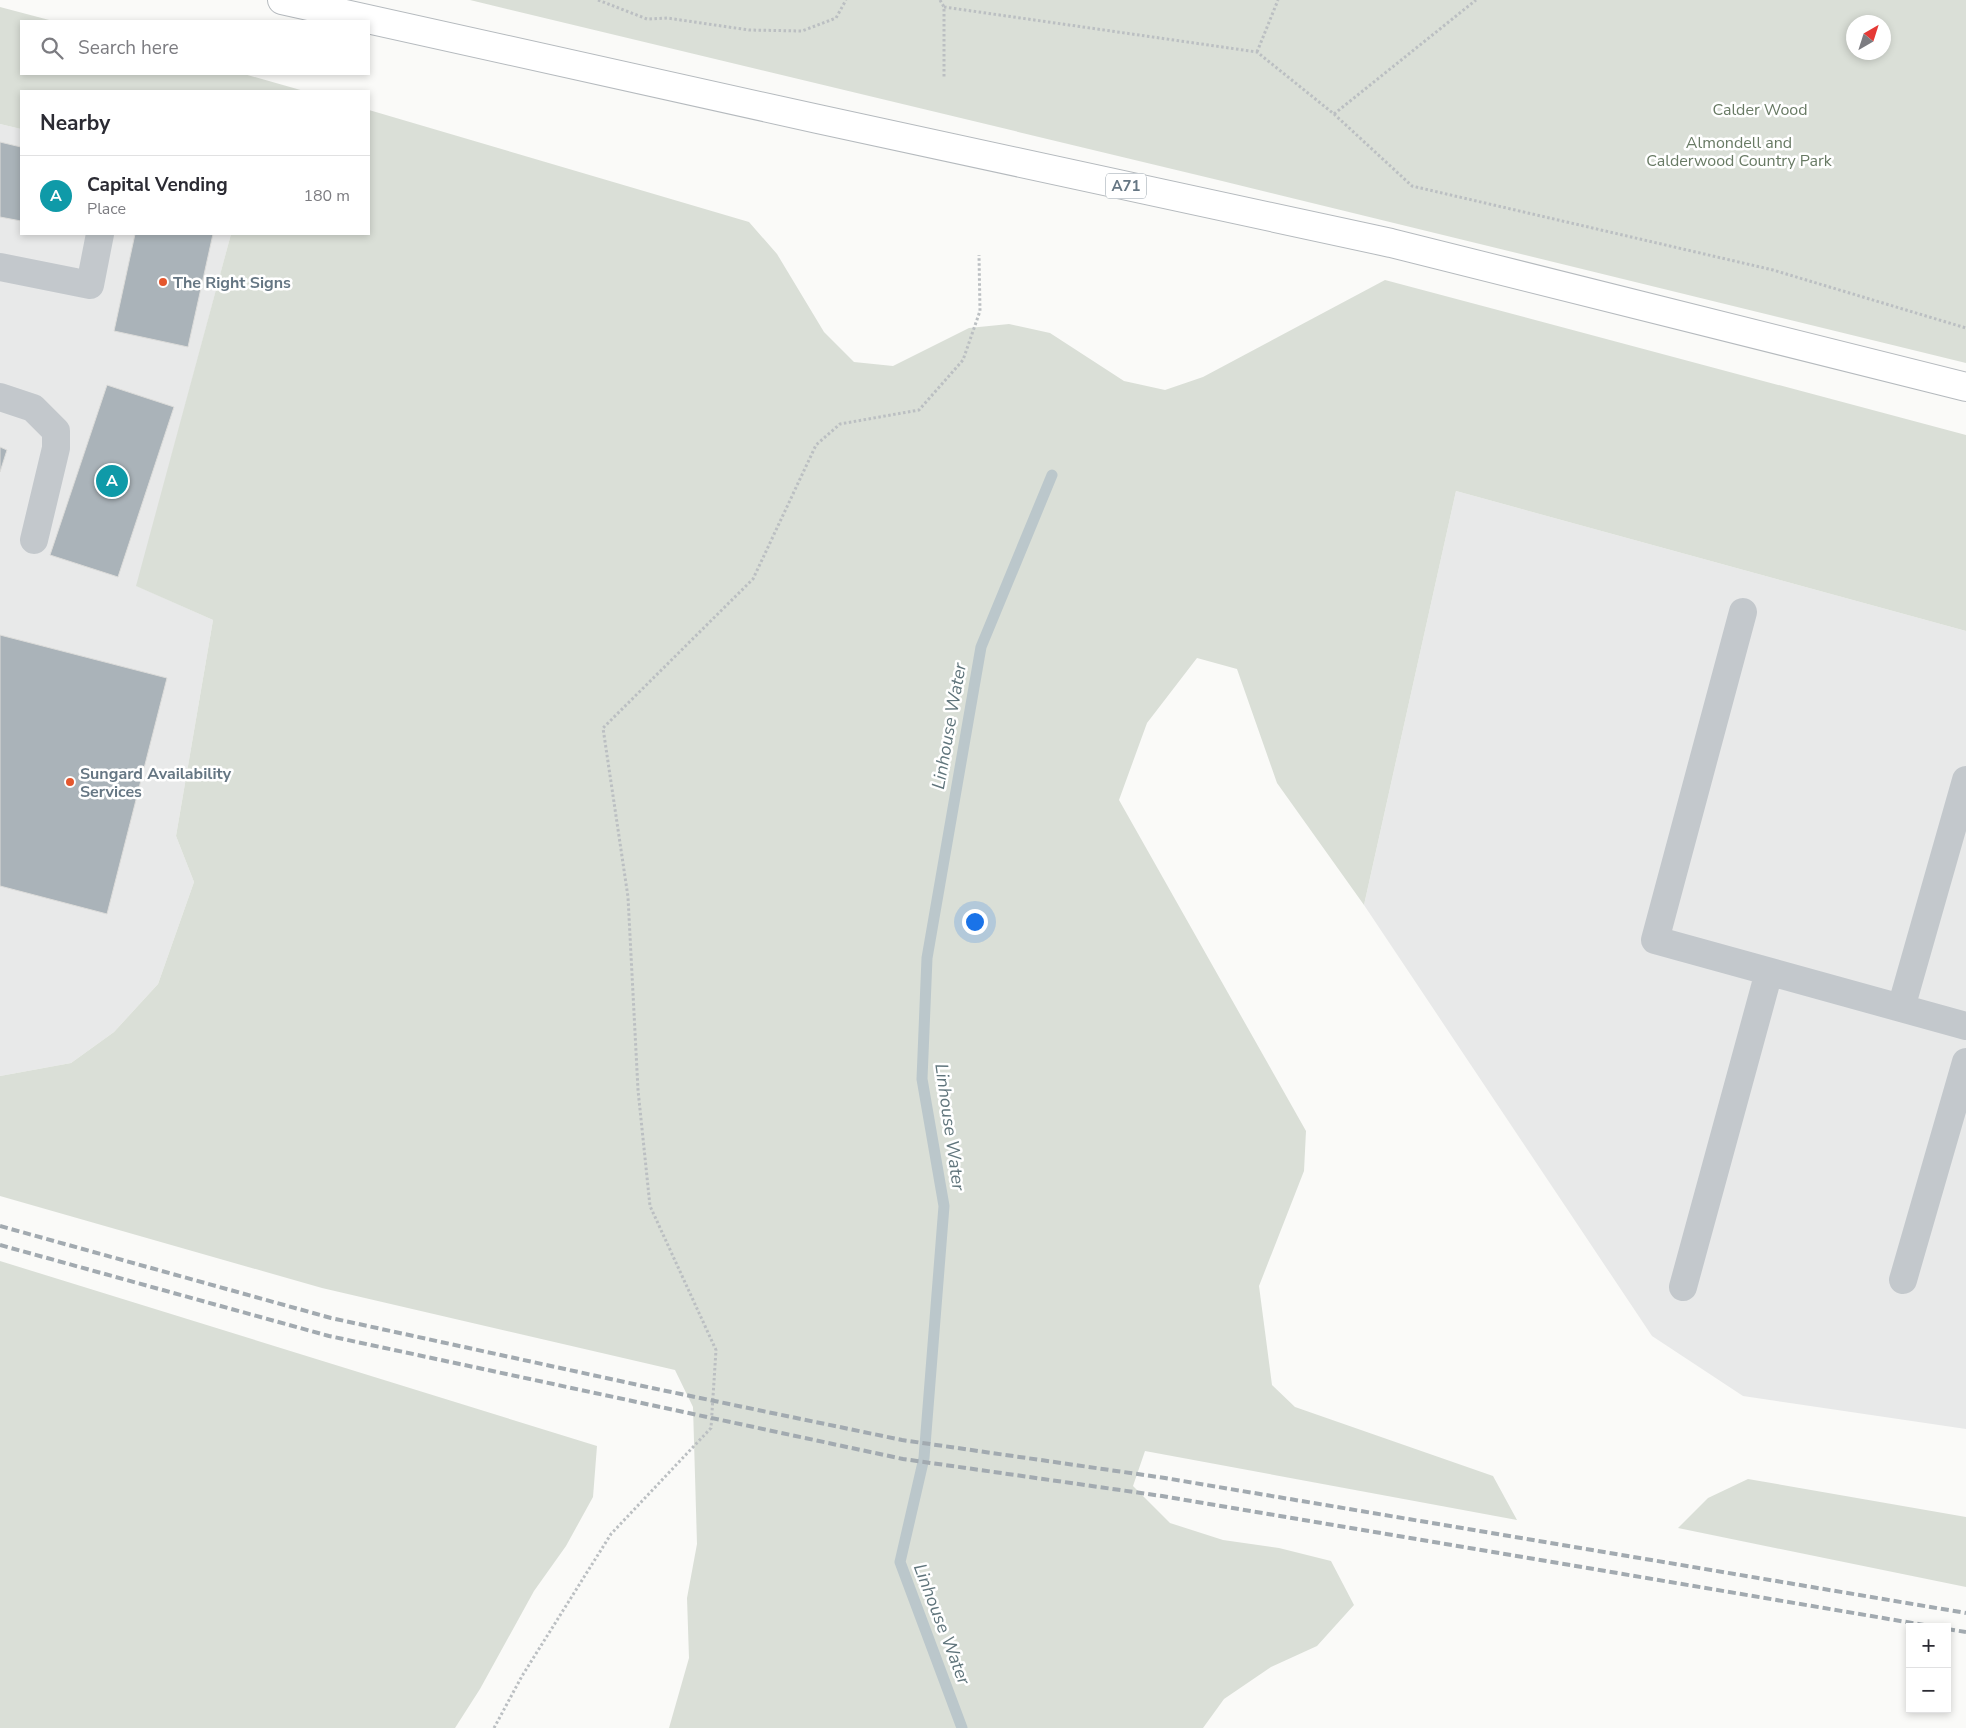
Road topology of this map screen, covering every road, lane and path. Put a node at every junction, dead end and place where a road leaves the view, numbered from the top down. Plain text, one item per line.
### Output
1 (282, 0) edge
2 (598, 0) edge
3 (846, 0) edge
4 (940, 0) edge
5 (1278, 0) edge
6 (1476, 0) edge
7 (944, 7) junction
8 (1257, 52) junction
9 (944, 78) dead end
10 (1334, 114) junction
11 (100, 235) edge
12 (979, 255) dead end
13 (0, 267) edge
14 (1966, 328) edge
15 (1966, 387) edge
16 (0, 396) edge
17 (34, 540) dead end
18 (1743, 612) dead end
19 (1966, 780) edge
20 (1769, 972) junction
21 (1901, 1008) junction
22 (1966, 1026) edge
23 (1966, 1062) edge
24 (1903, 1280) dead end
25 (1684, 1286) dead end
26 (494, 1728) edge

1 - 15 main road, A71
2 - 3 path
4 - 7 path
5 - 8 path
6 - 10 path
7 - 8 path
7 - 9 path
8 - 10 path
10 - 14 path
11 - 13 lane
12 - 26 path
16 - 17 lane
18 - 20 lane
19 - 21 lane
20 - 21 lane
20 - 25 lane
21 - 22 lane
23 - 24 lane

